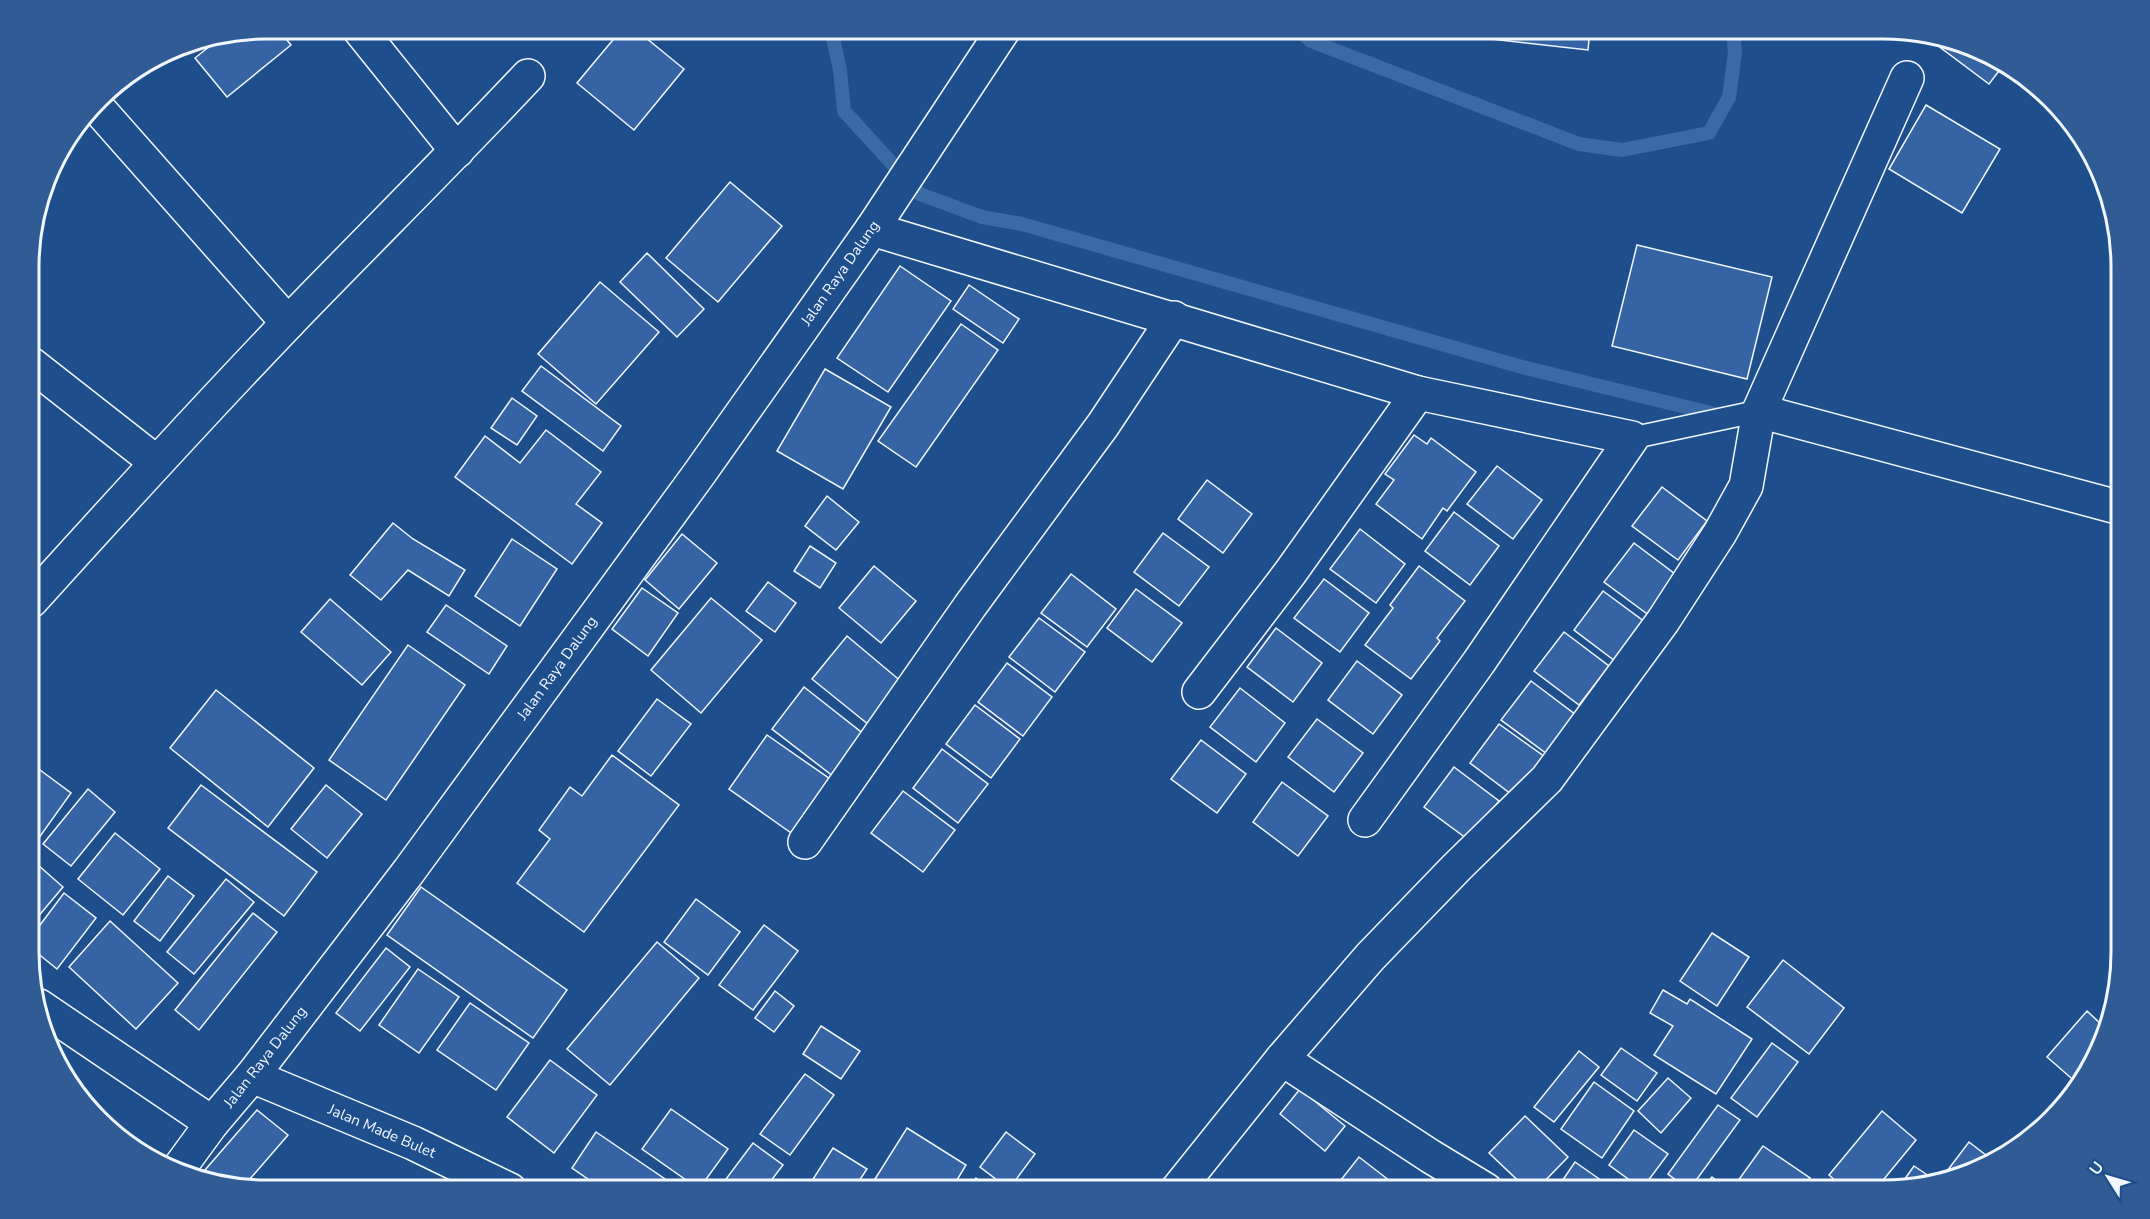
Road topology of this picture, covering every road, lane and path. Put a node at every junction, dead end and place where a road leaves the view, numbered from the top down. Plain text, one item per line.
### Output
1 (368, 39) edge
2 (997, 39) edge
3 (528, 76) dead end
4 (1907, 78) dead end
5 (101, 112) edge
6 (457, 151) junction
7 (872, 229) junction
8 (1174, 318) junction
9 (288, 323) junction
10 (39, 371) edge
11 (1418, 393) junction
12 (1759, 411) junction
13 (1632, 438) junction
14 (156, 462) junction
15 (2111, 505) edge
16 (39, 591) edge
17 (1199, 692) dead end
18 (1365, 820) dead end
19 (805, 842) dead end
20 (47, 1012) edge
21 (1282, 1059) junction
22 (252, 1076) junction
23 (212, 1124) junction
24 (182, 1164) edge
25 (489, 1180) edge
26 (1185, 1180) edge
27 (1470, 1180) edge

1 - 6 street
2 - 7 street, Jalan Raya Dalung
3 - 6 street
4 - 12 street
5 - 9 street
6 - 9 street
7 - 8 street
7 - 22 street, Jalan Raya Dalung
8 - 11 street
8 - 19 street
9 - 14 street
10 - 14 street
11 - 13 street
11 - 17 street
12 - 13 lane
12 - 15 street
12 - 21 street
13 - 18 street
14 - 16 street
20 - 23 street
21 - 26 street
21 - 27 street
22 - 23 street, Jalan Raya Dalung
22 - 25 street, Jalan Made Bulet
23 - 24 street, Jalan Raya Dalung

